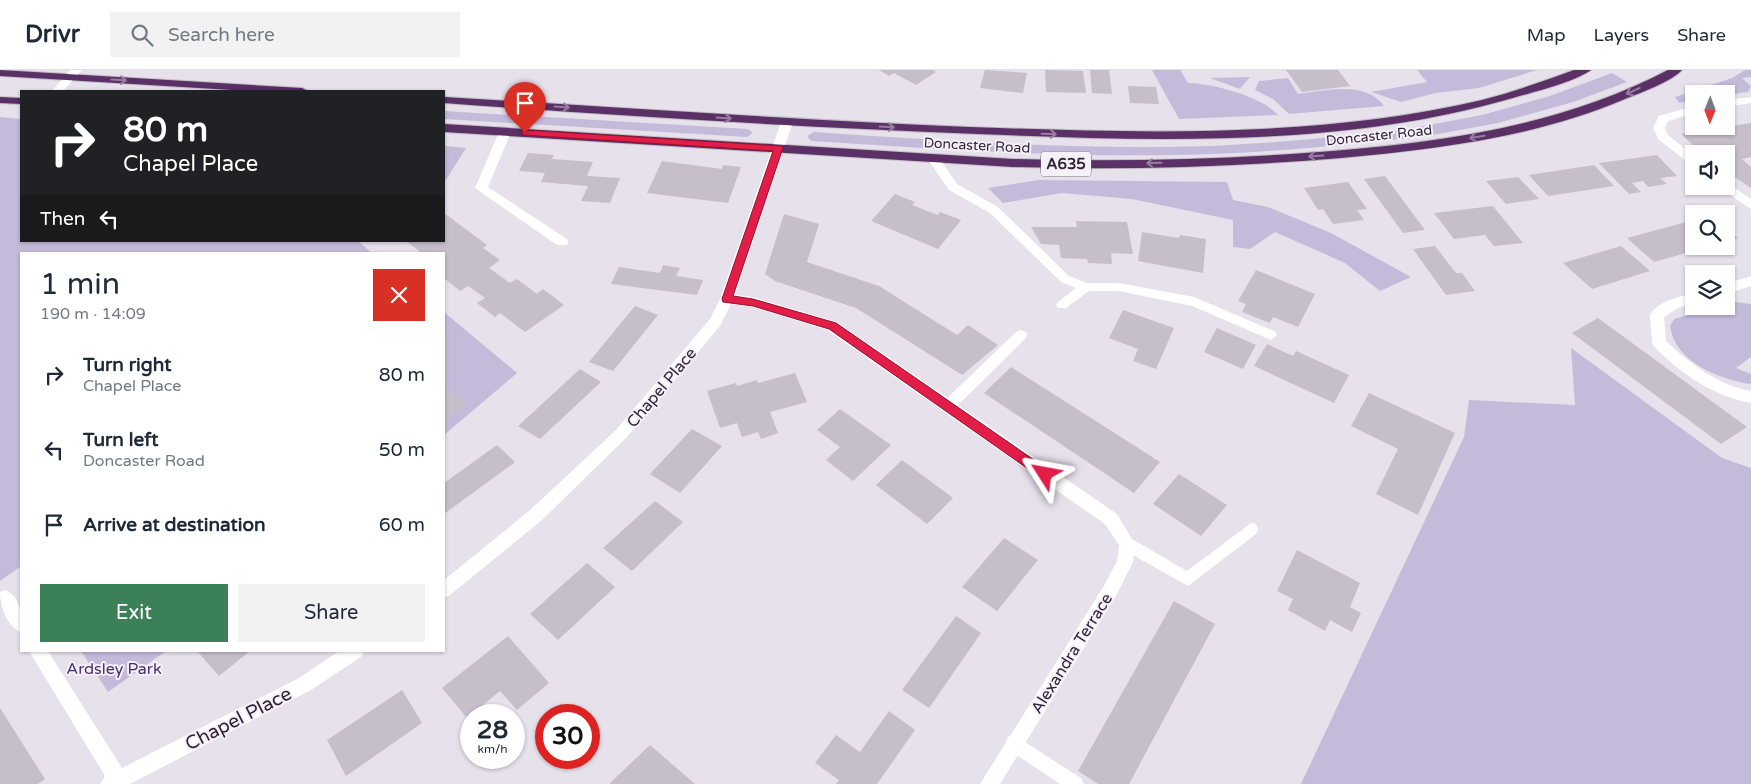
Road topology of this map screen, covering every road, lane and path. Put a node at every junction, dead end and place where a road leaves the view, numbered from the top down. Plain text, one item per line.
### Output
1 (1584, 70) edge
2 (1676, 70) edge
3 (0, 73) edge
4 (73, 74) edge
5 (57, 90) edge
6 (289, 90) edge
7 (0, 100) edge
8 (445, 100) edge
9 (1751, 100) edge
10 (20, 102) edge
11 (1735, 103) edge
12 (1685, 112) edge
13 (787, 122) junction
14 (445, 128) edge
15 (505, 132) junction
16 (778, 148) junction
17 (1685, 156) edge
18 (934, 158) junction
19 (1735, 193) edge
20 (1751, 205) edge
21 (562, 242) dead end
22 (1750, 282) edge
23 (1735, 286) edge
24 (1086, 287) junction
25 (727, 299) junction
26 (1685, 301) edge
27 (1062, 305) dead end
28 (1022, 335) dead end
29 (1271, 335) dead end
30 (1751, 397) edge
31 (947, 407) junction
32 (1251, 529) dead end
33 (1127, 544) junction
34 (445, 589) edge
35 (5, 598) dead end
36 (20, 622) edge
37 (39, 652) edge
38 (353, 652) edge
39 (1014, 743) junction
40 (116, 782) edge
41 (988, 784) edge
42 (1075, 784) edge

13 -> 1 highway, Doncaster Road / A635
2 -> 18 highway, Doncaster Road / A635
3 - 4 highway
4 - 5 street
4 -> 6 highway
7 - 10 highway
8 -> 13 highway, Doncaster Road / A635
9 - 11 street
12 - 17 street
13 - 16 street, Chapel Place
14 - 15 highway, Doncaster Road / A635
15 - 16 highway, Doncaster Road / A635
15 - 21 street
16 - 18 highway, Doncaster Road / A635
16 - 25 street, Chapel Place
18 - 24 lane
19 - 20 street
22 - 23 street
24 - 27 lane
24 - 29 lane
25 - 31 street
25 - 34 street, Chapel Place
26 - 30 street
28 - 31 lane
31 - 33 street
32 - 33 lane
33 - 39 street, Alexandra Terrace
35 - 36 street
37 - 40 street
38 - 40 street, Chapel Place
39 - 41 street, Alexandra Terrace
39 - 42 lane

